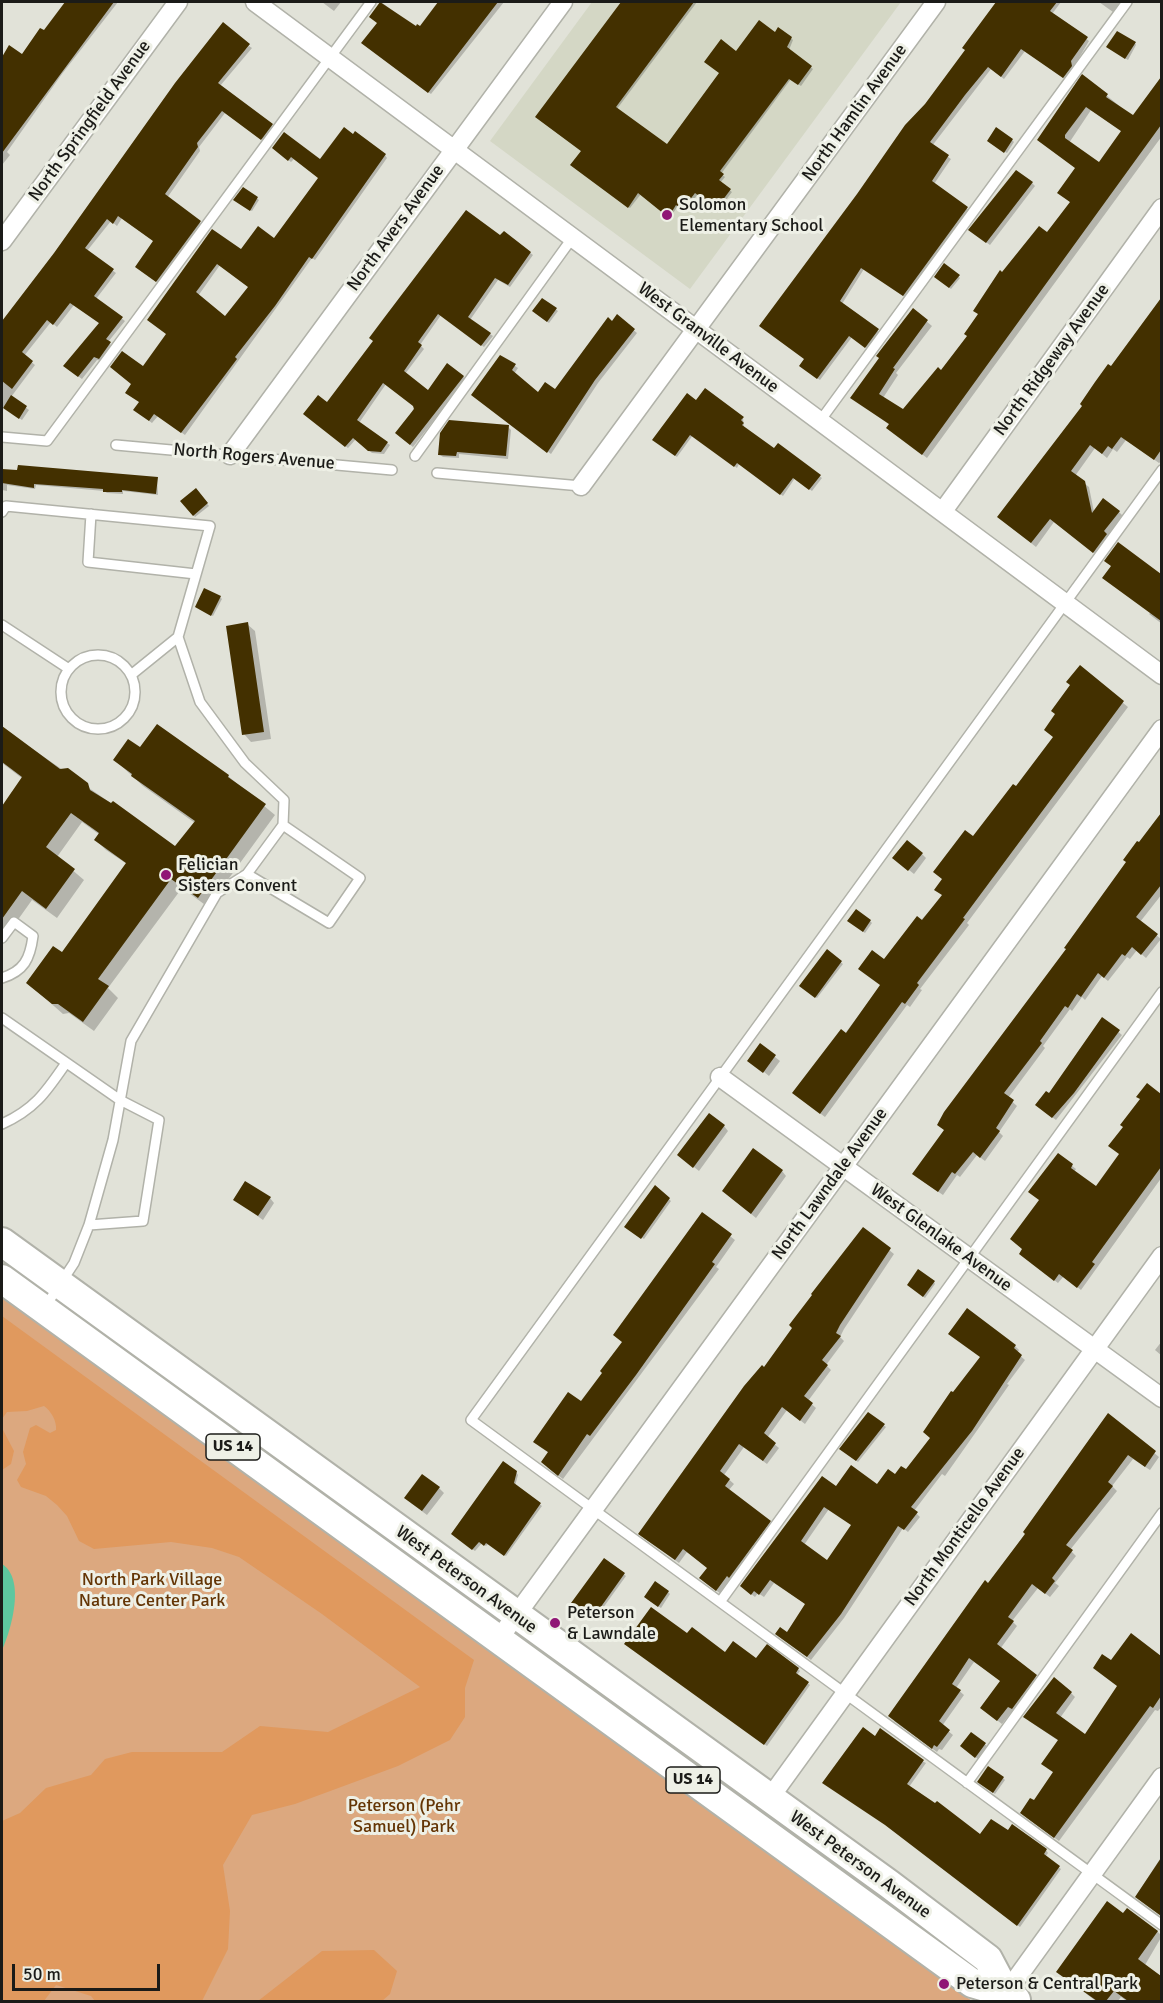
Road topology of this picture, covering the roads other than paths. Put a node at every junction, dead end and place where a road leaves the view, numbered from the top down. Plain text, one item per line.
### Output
1 (178, 2) edge
2 (255, 2) edge
3 (370, 2) edge
4 (563, 2) edge
5 (936, 2) edge
6 (1127, 2) edge
7 (330, 57) junction
8 (454, 149) junction
9 (1161, 208) edge
10 (573, 237) junction
11 (2, 242) edge
12 (697, 329) junction
13 (820, 421) junction
14 (2, 437) edge
15 (116, 445) dead end
16 (230, 455) junction
17 (415, 456) dead end
18 (392, 470) dead end
19 (1161, 470) edge
20 (436, 473) dead end
21 (581, 486) joint
22 (943, 511) junction
23 (2, 512) edge
24 (91, 514) junction
25 (196, 574) junction
26 (1065, 603) junction
27 (2, 625) edge
28 (178, 637) junction
29 (69, 669) junction
30 (131, 675) junction
31 (1161, 675) edge
32 (1161, 729) edge
33 (283, 825) junction
34 (247, 874) junction
35 (2, 938) edge
36 (2, 978) edge
37 (1161, 992) edge
38 (2, 1018) edge
39 (66, 1063) junction
40 (720, 1077) junction
41 (120, 1100) junction
42 (2, 1124) edge
43 (843, 1166) junction
44 (89, 1225) junction
45 (2, 1242) edge
46 (1161, 1256) edge
47 (969, 1258) junction
48 (2, 1279) edge
49 (61, 1285) junction
50 (44, 1309) junction
51 (1094, 1349) junction
52 (1161, 1398) edge
53 (593, 1509) junction
54 (1161, 1513) edge
55 (720, 1602) junction
56 (515, 1616) junction
57 (498, 1640) junction
58 (845, 1694) junction
59 (1161, 1777) edge
60 (967, 1783) junction
61 (769, 1799) junction
62 (1092, 1874) junction
63 (1161, 1925) edge
64 (1008, 1999) edge

1 - 11 street, North Springfield Avenue
2 - 7 street, West Granville Avenue
3 - 7 lane
4 - 8 street, North Avers Avenue
5 - 12 street, North Hamlin Avenue
6 - 13 lane
7 - 8 street, West Granville Avenue
7 - 14 lane
8 - 10 street, West Granville Avenue
8 - 16 street, North Avers Avenue
9 - 22 street, North Ridgeway Avenue
10 - 12 street, West Granville Avenue
10 - 17 lane
12 - 13 street, West Granville Avenue
12 - 21 street, North Hamlin Avenue
13 - 22 street, West Granville Avenue
15 - 16 lane, North Rogers Avenue
16 - 18 lane, North Rogers Avenue
19 - 26 lane
20 - 21 lane
22 - 26 street, West Granville Avenue
23 - 24 lane
24 - 25 lane
24 - 25 lane
25 - 28 lane
26 - 31 street, West Granville Avenue
26 - 40 lane
27 - 29 lane
28 - 30 lane
28 - 33 lane
29 - 30 lane
29 - 30 lane
32 - 43 street, North Lawndale Avenue
33 - 34 lane
33 - 34 lane
34 - 41 lane
35 - 36 lane
37 - 47 lane
38 - 39 lane
39 - 41 lane
39 - 42 lane
40 - 43 street, West Glenlake Avenue
40 - 53 lane
41 - 44 lane
41 - 44 lane
43 - 47 street, West Glenlake Avenue
43 - 53 street, North Lawndale Avenue
44 - 49 lane
45 - 49 main road, West Peterson Avenue / US 14
46 - 51 street, North Monticello Avenue
47 - 51 street, West Glenlake Avenue
47 - 55 lane
48 - 50 main road, West Peterson Avenue / US 14
49 - 50 lane
49 - 56 main road, West Peterson Avenue / US 14
50 - 57 main road, West Peterson Avenue / US 14
51 - 52 street, West Glenlake Avenue
51 - 58 street, North Monticello Avenue
53 - 55 lane
53 - 56 street, North Lawndale Avenue
54 - 60 lane
55 - 58 lane
56 - 57 street, North Lawndale Avenue
56 - 61 main road, West Peterson Avenue / US 14
57 - 64 main road, West Peterson Avenue / US 14
58 - 60 lane
58 - 61 street, North Monticello Avenue
59 - 62 street
60 - 62 lane
61 - 64 main road, West Peterson Avenue / US 14
62 - 63 lane
62 - 64 street

